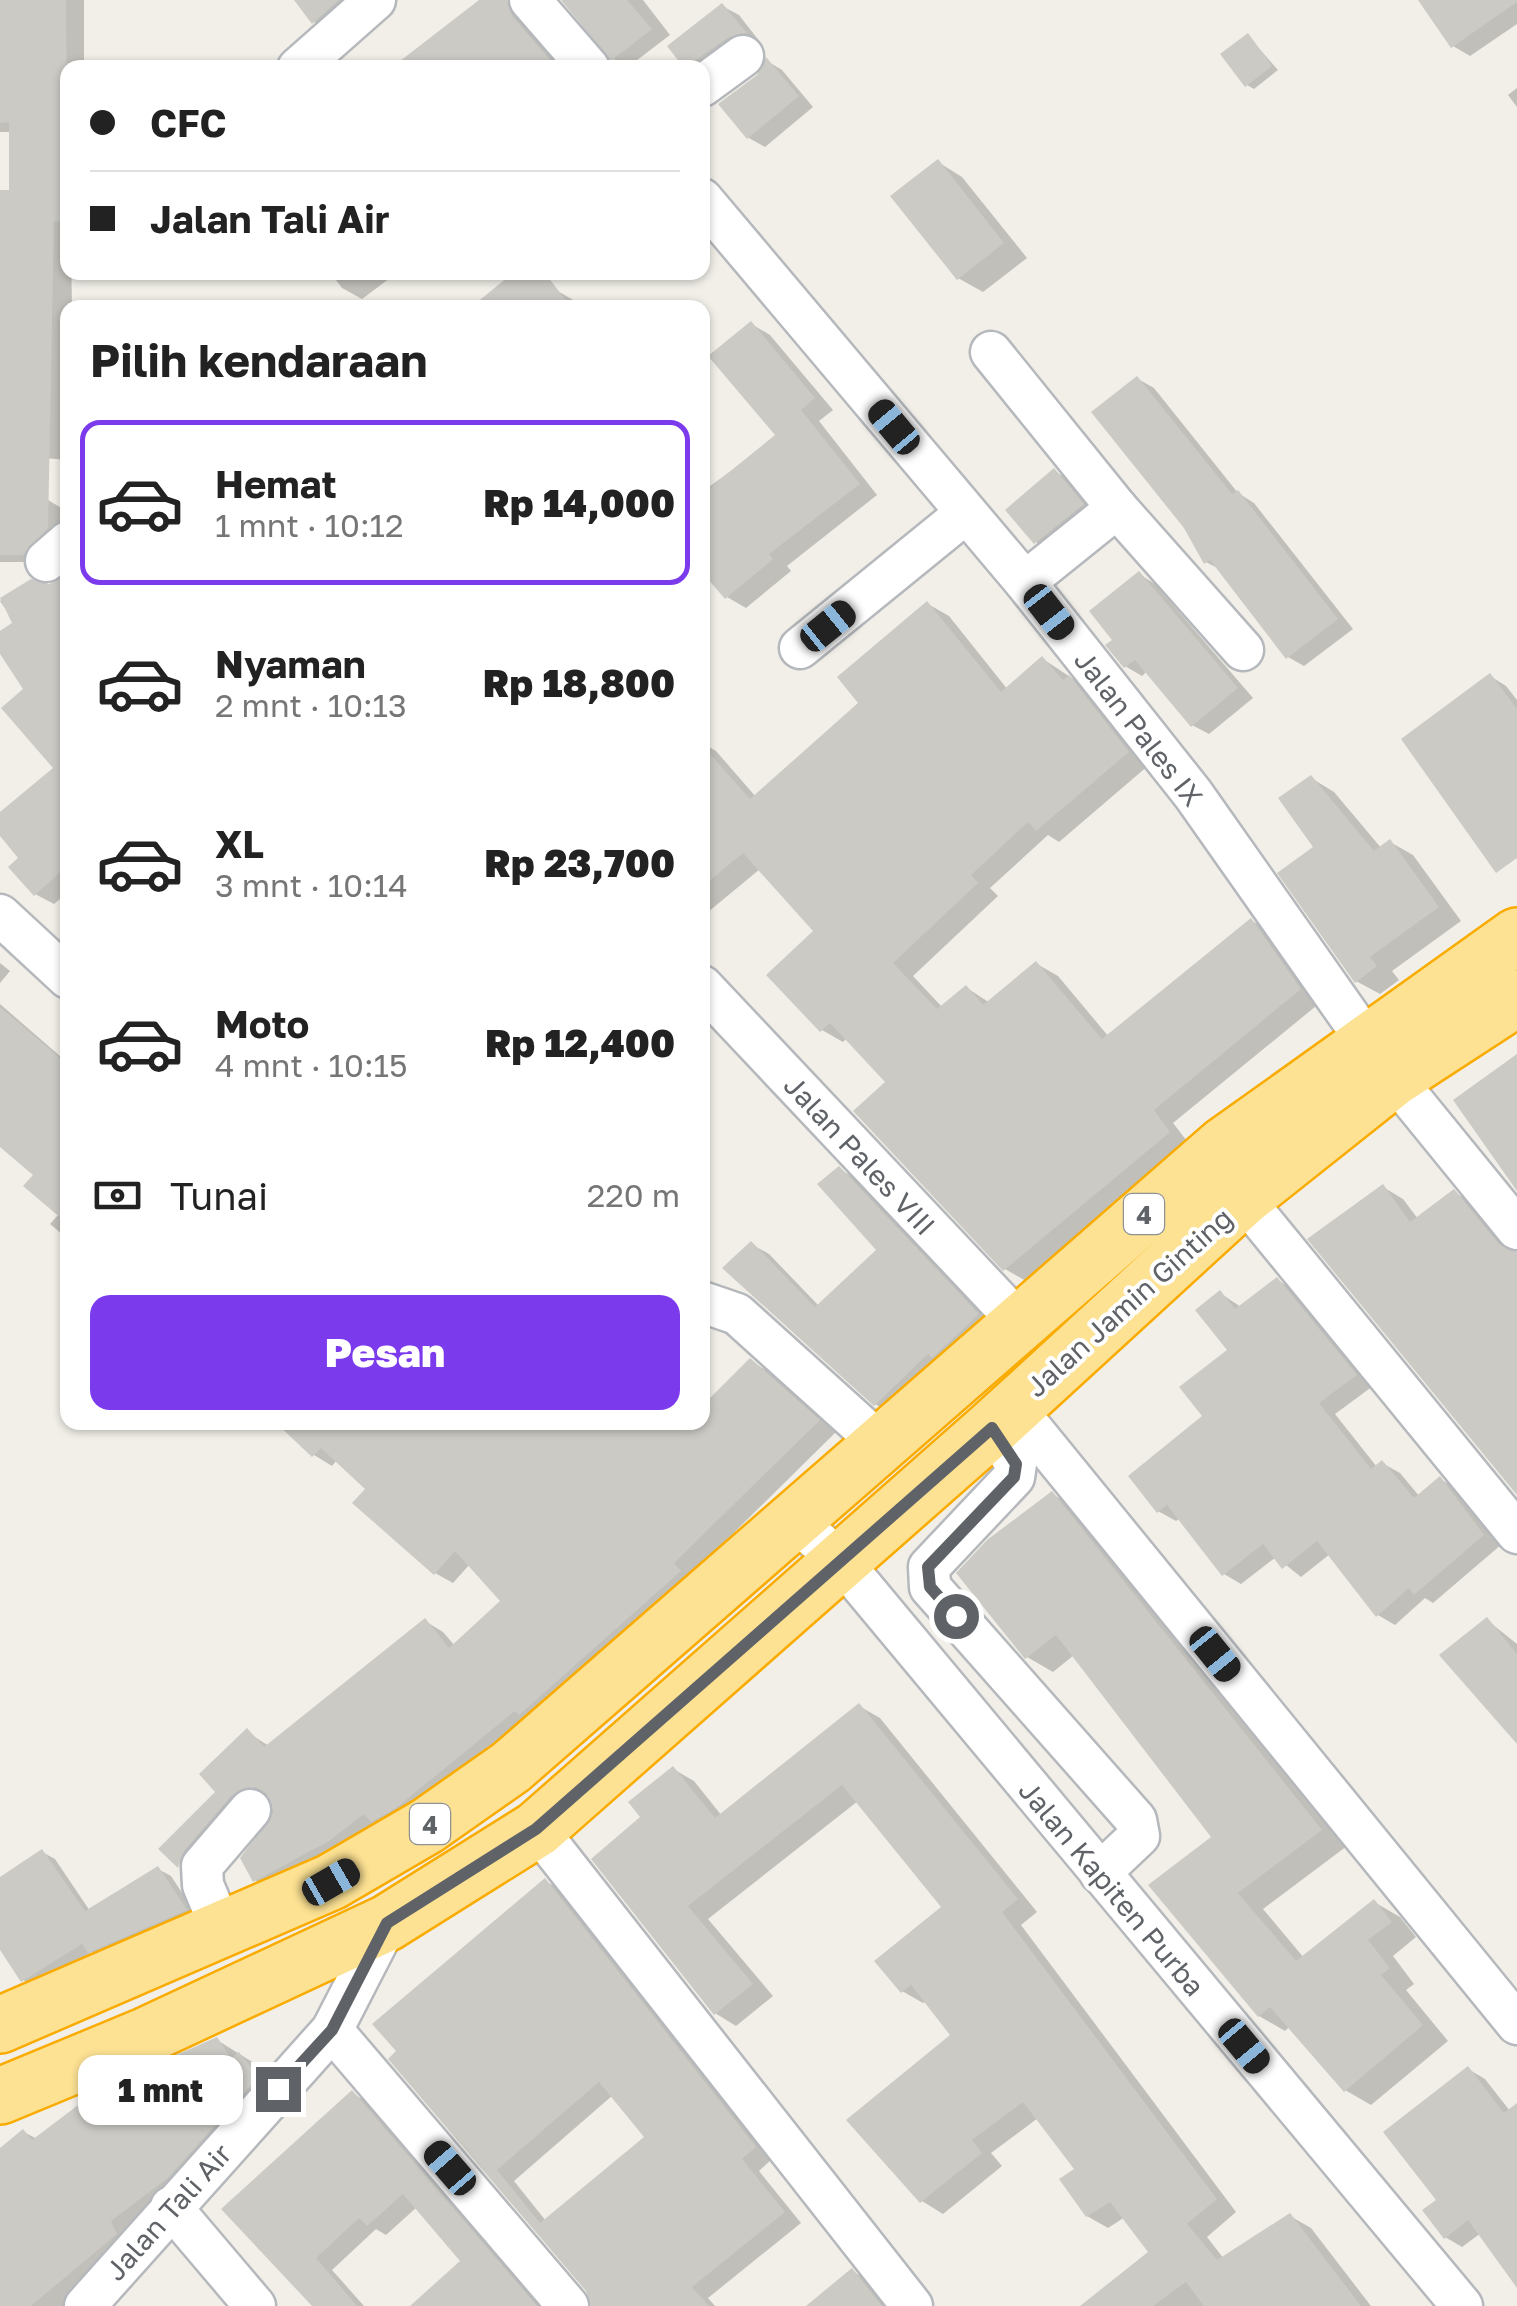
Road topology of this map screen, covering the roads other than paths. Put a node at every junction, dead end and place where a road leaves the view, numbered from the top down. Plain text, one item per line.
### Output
1 (375, 0) edge
2 (530, 0) edge
3 (744, 56) dead end
4 (307, 60) edge
5 (582, 60) edge
6 (710, 80) edge
7 (710, 209) edge
8 (990, 352) dead end
9 (1117, 508) junction
10 (966, 513) junction
11 (1025, 582) junction
12 (800, 648) dead end
13 (1242, 650) dead end
14 (0, 915) edge
15 (1517, 936) edge
16 (60, 971) edge
17 (710, 995) edge
18 (1516, 1001) edge
19 (1380, 1059) junction
20 (1243, 1198) junction
21 (1517, 1230) edge
22 (710, 1305) edge
23 (1018, 1322) junction
24 (1003, 1417) junction
25 (881, 1444) junction
26 (795, 1521) junction
27 (1517, 1534) edge
28 (842, 1561) junction
29 (250, 1810) dead end
30 (536, 1829) junction
31 (1100, 1873) junction
32 (387, 1923) junction
33 (223, 1933) junction
34 (1517, 2024) edge
35 (0, 2025) edge
36 (332, 2030) junction
37 (0, 2096) edge
38 (171, 2207) junction
39 (85, 2306) edge
40 (255, 2306) edge
41 (568, 2306) edge
42 (912, 2306) edge
43 (1462, 2306) edge

1 - 4 street
2 - 5 street
3 - 6 street
7 - 10 street, Jalan Pales IX
8 - 9 street
9 - 11 street
9 - 13 street
10 - 11 street, Jalan Pales IX
10 - 12 street
11 - 19 street, Jalan Pales IX
14 - 16 street
15 - 19 highway, Jalan Jamin Ginting / 4
17 - 23 street, Jalan Pales VIII
18 - 19 highway, Jalan Jamin Ginting / 4
19 - 20 highway, Jalan Jamin Ginting / 4
19 - 21 street, Jalan Pales IX
19 - 23 highway, Jalan Jamin Ginting / 4
20 - 24 highway, Jalan Jamin Ginting / 4
20 - 27 street
22 - 25 street
23 - 25 highway, Jalan Jamin Ginting / 4
24 - 28 highway, Jalan Jamin Ginting / 4
24 - 31 street
24 - 34 street
25 - 26 highway, Jalan Jamin Ginting / 4
26 - 28 street, Jalan Kapiten Purba
26 - 33 highway, Jalan Jamin Ginting / 4
28 - 30 highway, Jalan Jamin Ginting / 4
28 - 31 street, Jalan Kapiten Purba
29 - 33 street
30 - 32 highway, Jalan Jamin Ginting / 4
30 - 42 street
31 - 43 street, Jalan Kapiten Purba
32 - 36 street, Jalan Tali Air
32 - 37 highway, Jalan Jamin Ginting / 4
33 - 35 highway, Jalan Jamin Ginting / 4
36 - 38 street, Jalan Tali Air
36 - 41 street
38 - 39 street, Jalan Tali Air
38 - 40 street

